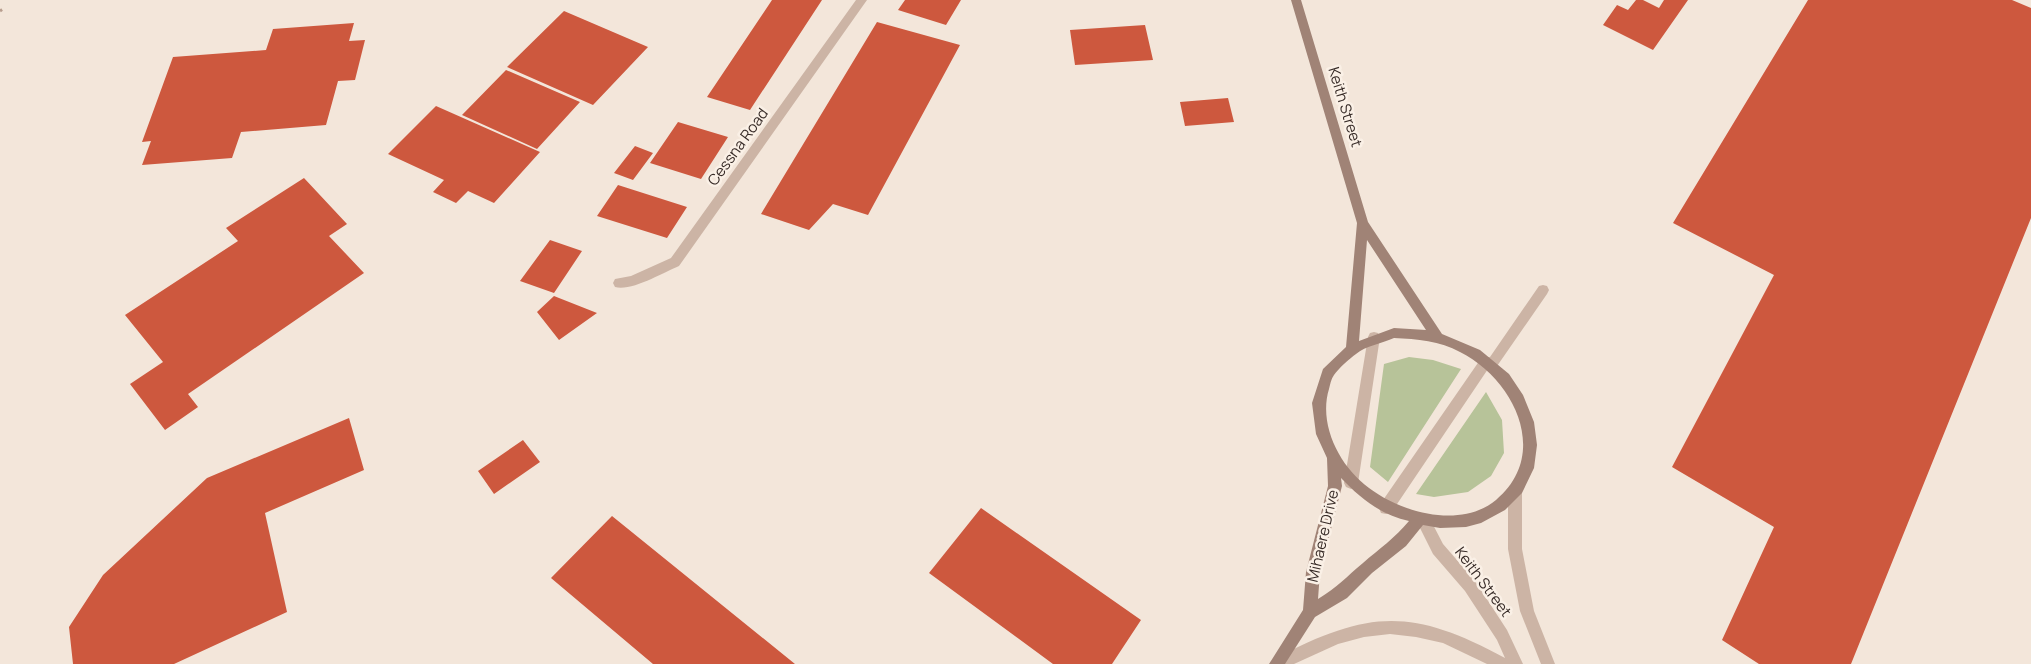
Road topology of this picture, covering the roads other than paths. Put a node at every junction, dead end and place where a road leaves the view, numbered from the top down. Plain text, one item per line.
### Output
1 (862, 0) edge
2 (1296, 0) edge
3 (1363, 223) junction
4 (619, 283) dead end
5 (1543, 290) dead end
6 (1374, 337) junction
7 (1438, 337) junction
8 (1352, 348) junction
9 (1488, 363) junction
10 (1333, 459) junction
11 (1351, 483) junction
12 (1515, 492) junction
13 (1386, 508) junction
14 (1421, 520) junction
15 (1310, 612) junction
16 (1277, 664) edge
17 (1502, 664) edge
18 (1516, 664) edge
19 (1548, 664) edge

1 - 4 street, Cessna Road
2 - 3 main road, Keith Street
3 - 7 main road, Keith Street
3 - 8 main road, Keith Street
5 - 9 street
6 - 7 main road
6 - 8 main road
6 - 11 street
7 - 9 main road
8 - 10 main road
9 - 12 main road
9 - 13 street
10 - 11 main road
10 - 15 main road, Mihaere Drive
11 - 13 main road
12 - 14 main road
12 - 19 street, Keith Street
13 - 14 main road
14 - 15 main road, Mihaere Drive
14 - 18 street, Keith Street
15 - 16 main road, Mihaere Drive
16 - 17 street

